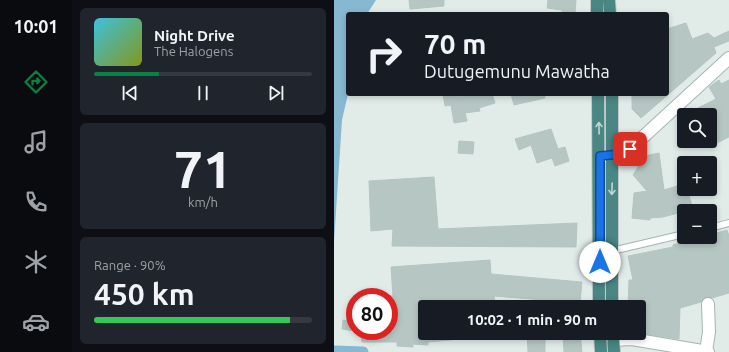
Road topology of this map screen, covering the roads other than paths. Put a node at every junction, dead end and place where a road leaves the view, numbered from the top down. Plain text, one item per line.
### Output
1 (597, 0) edge
2 (609, 0) edge
3 (597, 12) edge
4 (610, 12) edge
5 (729, 58) edge
6 (598, 96) edge
7 (612, 96) edge
8 (600, 156) junction
9 (613, 156) junction
10 (729, 223) edge
11 (717, 226) edge
12 (677, 236) edge
13 (612, 251) junction
14 (599, 300) edge
15 (612, 300) edge
16 (708, 304) dead end
17 (613, 342) edge
18 (707, 352) edge

1 - 3 highway
2 - 4 highway
5 - 9 street
8 -> 6 highway
7 - 9 highway
8 - 9 street
8 - 14 highway
9 -> 13 highway
10 - 11 lane
12 - 13 lane
13 - 15 highway
16 - 18 street
17 - 18 street

